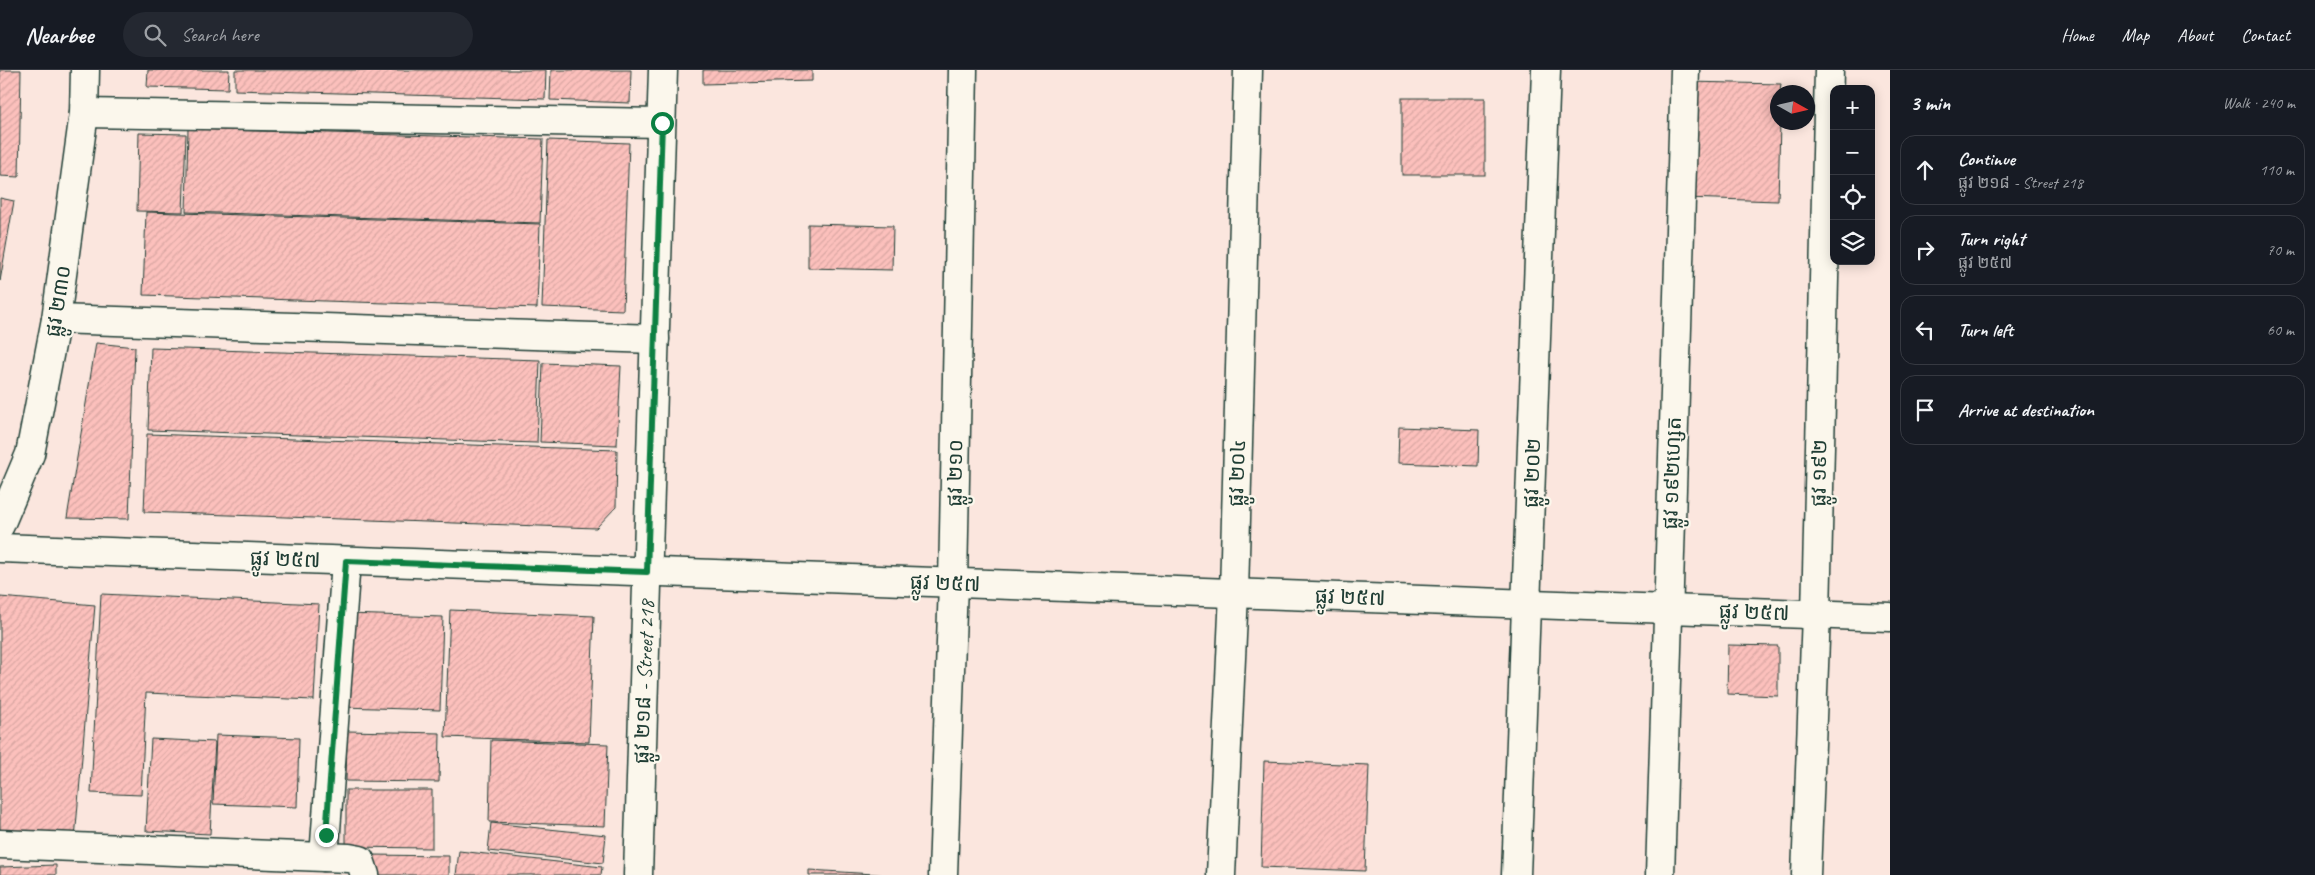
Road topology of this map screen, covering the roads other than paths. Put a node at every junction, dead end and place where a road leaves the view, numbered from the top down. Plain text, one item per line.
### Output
1 (85, 70) edge
2 (663, 70) edge
3 (963, 70) edge
4 (1248, 70) edge
5 (1546, 70) edge
6 (1685, 70) edge
7 (1829, 70) edge
8 (84, 113) junction
9 (662, 123) junction
10 (56, 318) junction
11 (655, 339) junction
12 (0, 525) edge
13 (0, 548) edge
14 (346, 561) junction
15 (647, 572) junction
16 (953, 583) junction
17 (1234, 593) junction
18 (1528, 604) junction
19 (1668, 609) junction
20 (1816, 614) junction
21 (1890, 617) edge
22 (0, 844) edge
23 (324, 857) junction
24 (365, 875) edge
25 (638, 875) edge
26 (942, 875) edge
27 (1221, 875) edge
28 (1516, 875) edge
29 (1660, 875) edge
30 (1806, 875) edge

1 - 8 street, ផ្លូវ ២៣០
2 - 9 street, ផ្លូវ ២១៨ - Street 218
3 - 16 street, ផ្លូវ ២១០
4 - 17 street, ផ្លូវ ២០៤
5 - 18 street, ផ្លូវ ២០២
6 - 19 street, ផ្លូវ ១៩២ហ្សេត
7 - 20 street, ផ្លូវ ១៩២
8 - 9 street
8 - 10 street, ផ្លូវ ២៣០
9 - 11 street, ផ្លូវ ២១៨ - Street 218
10 - 11 street
10 - 12 street, ផ្លូវ ២៣០
11 - 15 street, ផ្លូវ ២១៨ - Street 218
13 - 14 street, ផ្លូវ ២៥៧
14 - 15 street, ផ្លូវ ២៥៧
14 - 23 street
15 - 16 street, ផ្លូវ ២៥៧
15 - 25 street, ផ្លូវ ២១៨ - Street 218
16 - 17 street, ផ្លូវ ២៥៧
16 - 26 street, ផ្លូវ ២១០
17 - 18 street, ផ្លូវ ២៥៧
17 - 27 street, ផ្លូវ ២០៤
18 - 19 street, ផ្លូវ ២៥៧
18 - 28 street, ផ្លូវ ២០២
19 - 20 street, ផ្លូវ ២៥៧
19 - 29 street, ផ្លូវ ១៩២ហ្សេត
20 - 21 street, ផ្លូវ ២៥៧
20 - 30 street, ផ្លូវ ១៩២
22 - 23 street
23 - 24 street

